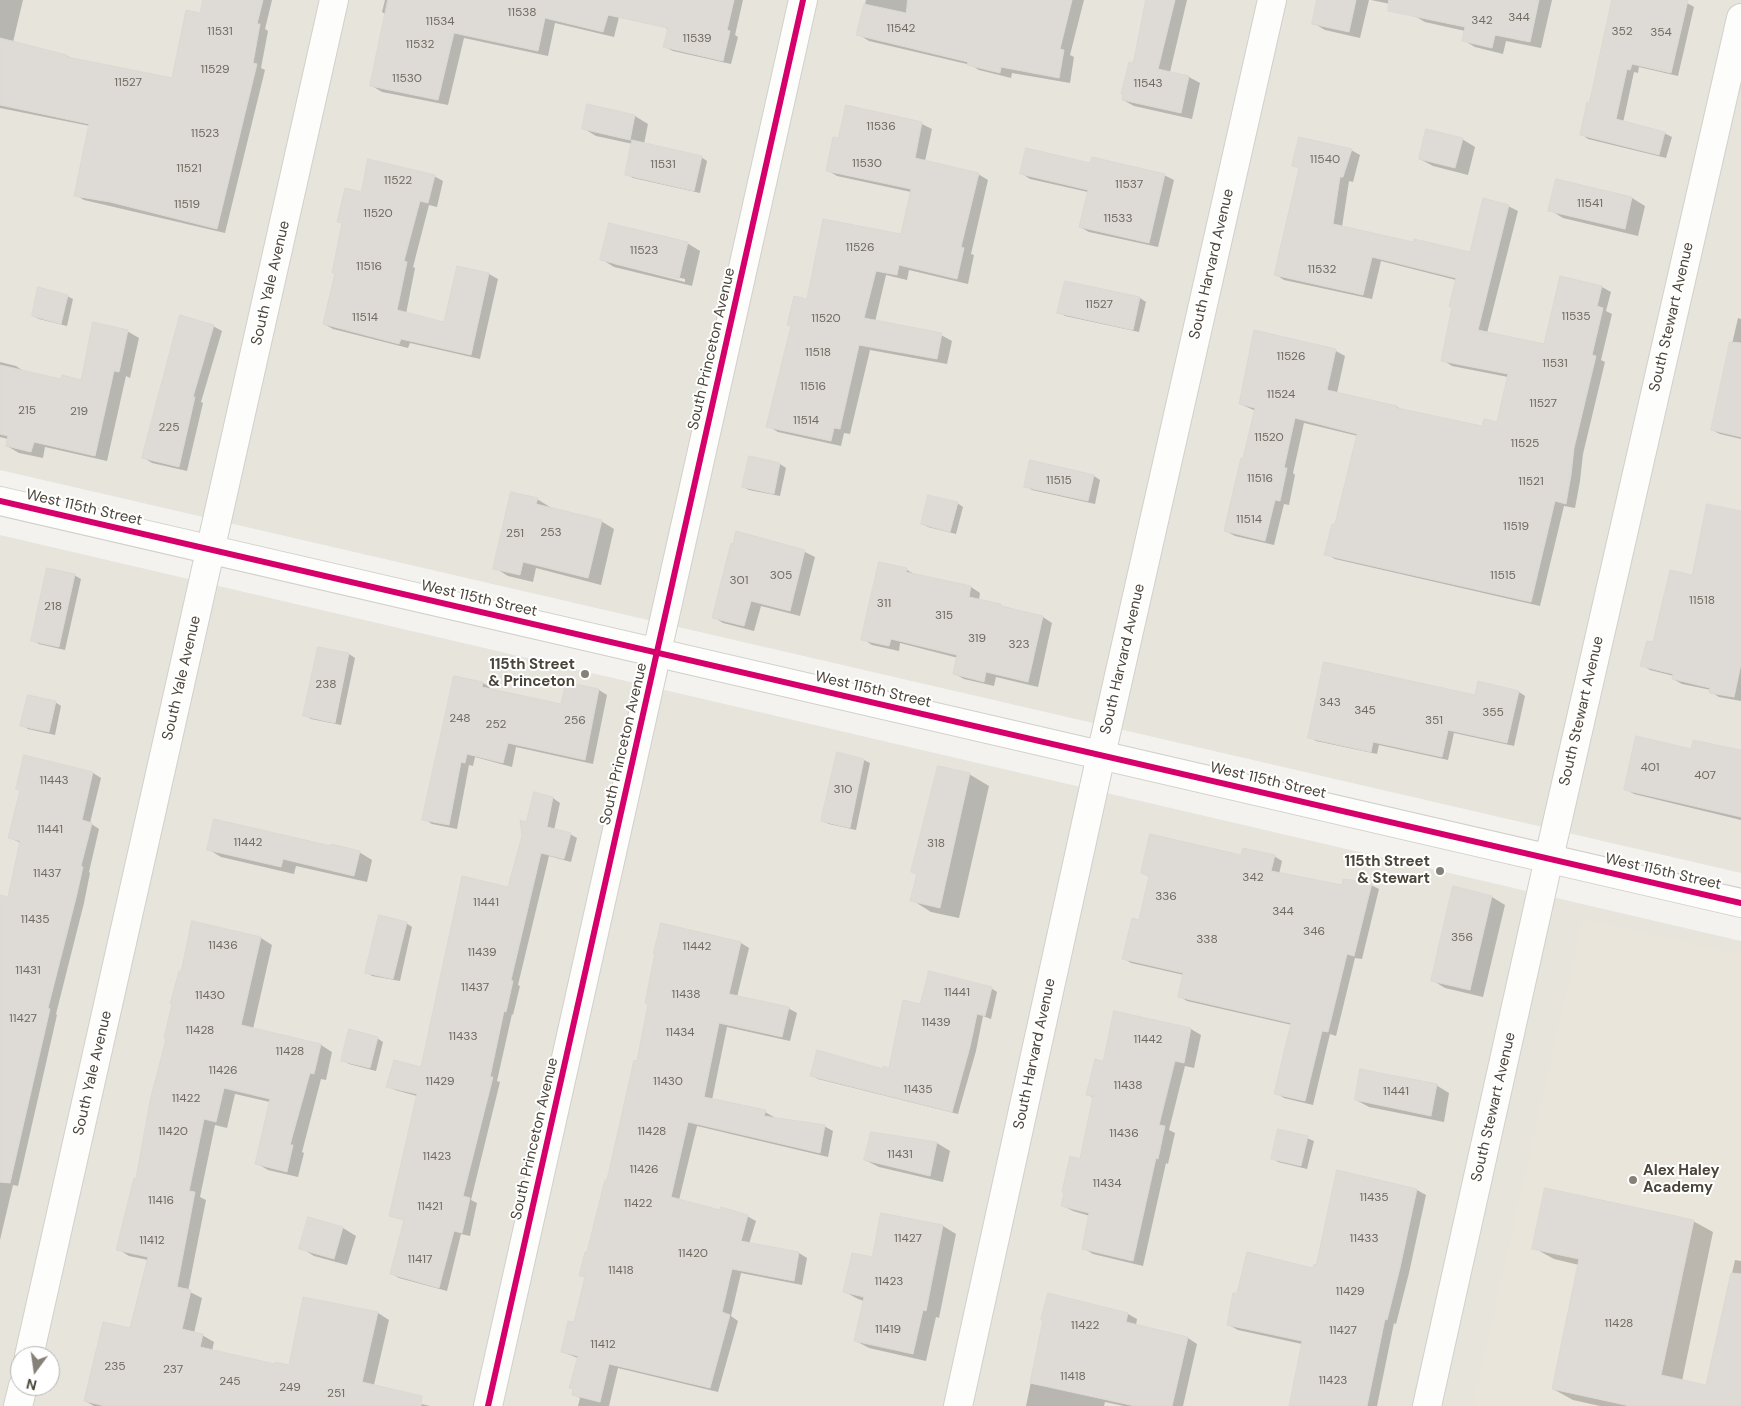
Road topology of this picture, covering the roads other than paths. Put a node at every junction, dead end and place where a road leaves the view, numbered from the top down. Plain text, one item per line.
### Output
1 (334, 0) edge
2 (803, 0) edge
3 (1272, 0) edge
4 (1741, 18) edge
5 (0, 501) edge
6 (211, 550) junction
7 (657, 652) junction
8 (1101, 755) junction
9 (1549, 858) junction
10 (1741, 903) edge
11 (32, 1346) edge
12 (488, 1406) edge
13 (958, 1406) edge
14 (1427, 1406) edge

1 - 6 street, South Yale Avenue
2 - 7 street, South Princeton Avenue
3 - 8 street, South Harvard Avenue
4 - 9 street, South Stewart Avenue
5 - 6 street, West 115th Street
6 - 7 street, West 115th Street
6 - 11 street, South Yale Avenue
7 - 8 street, West 115th Street
7 - 12 street, South Princeton Avenue
8 - 9 street, West 115th Street
8 - 13 street, South Harvard Avenue
9 - 10 street, West 115th Street
9 - 14 street, South Stewart Avenue

